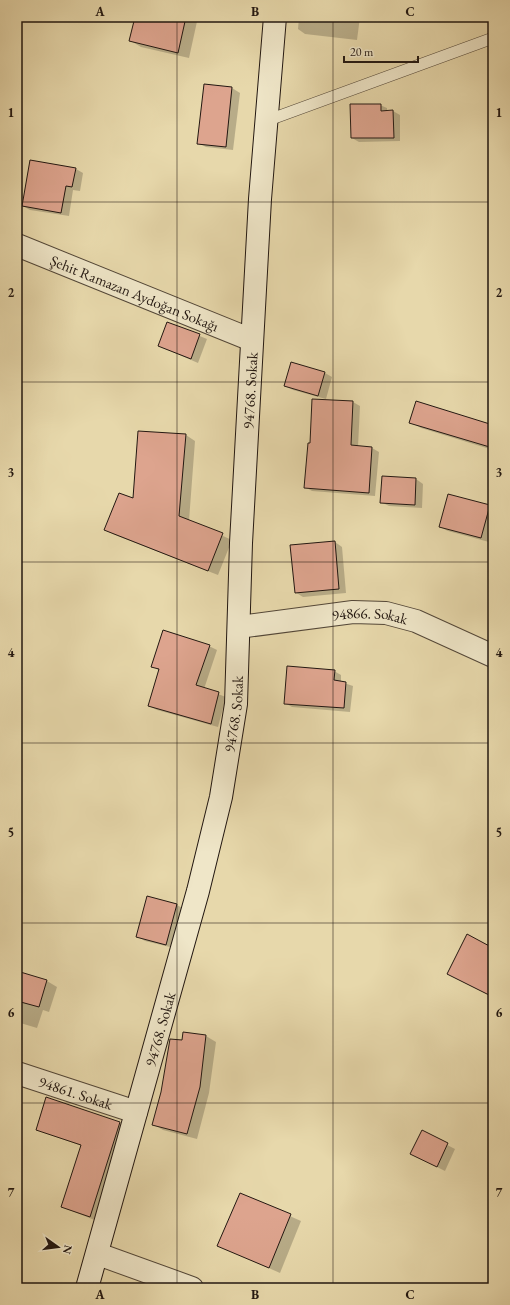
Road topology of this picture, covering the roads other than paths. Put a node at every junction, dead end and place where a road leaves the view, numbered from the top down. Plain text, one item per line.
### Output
1 (275, 17) edge
2 (493, 38) edge
3 (266, 122) junction
4 (17, 246) edge
5 (252, 340) junction
6 (239, 627) junction
7 (493, 656) edge
8 (17, 1073) edge
9 (136, 1112) junction
10 (98, 1254) junction
11 (87, 1288) edge
12 (192, 1288) edge

1 - 3 street, 94768. Sokak
2 - 3 lane
3 - 5 street, 94768. Sokak
4 - 5 street, Şehit Ramazan Aydoğan Sokağı
5 - 6 street, 94768. Sokak
6 - 7 street, 94866. Sokak
6 - 9 street, 94768. Sokak
8 - 9 street, 94861. Sokak
9 - 10 street, 94768. Sokak
10 - 11 street, 94768. Sokak
10 - 12 street

